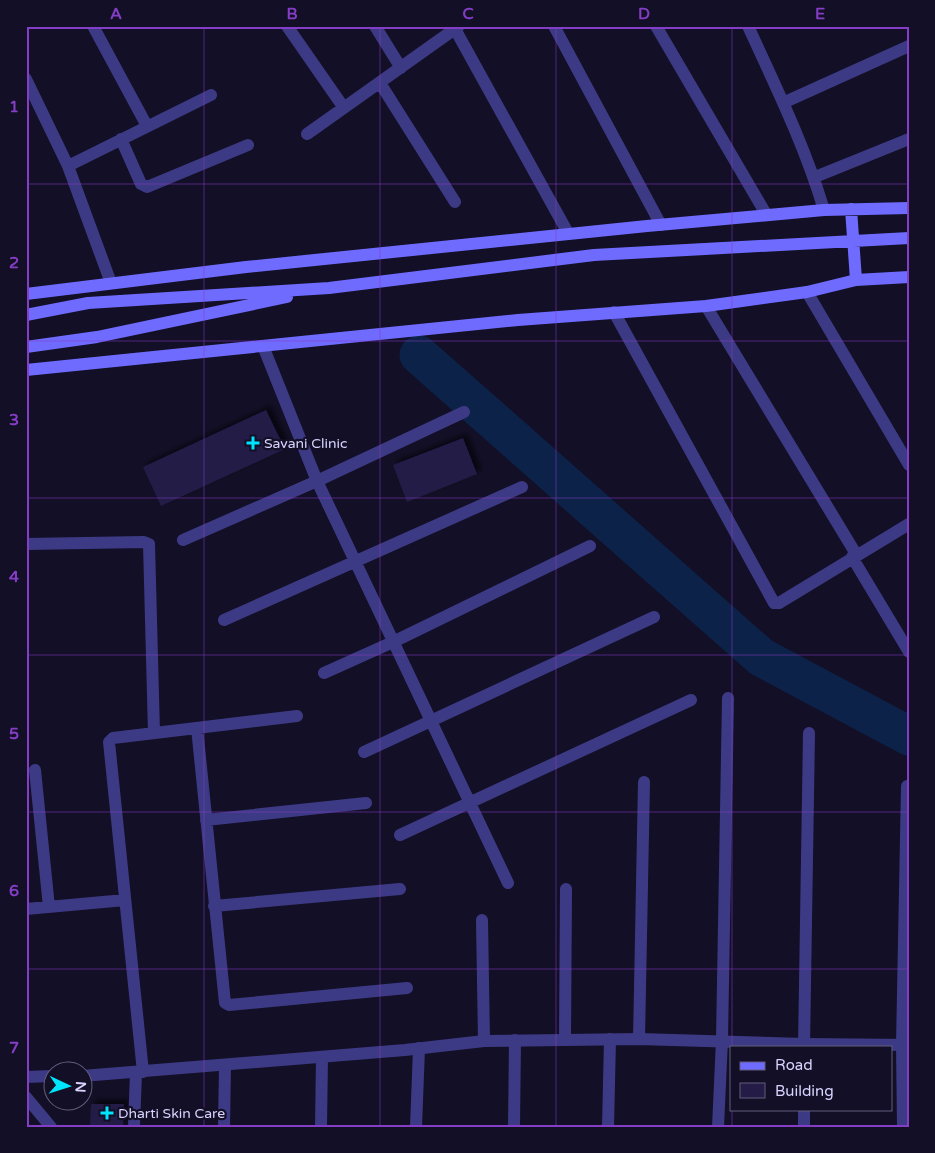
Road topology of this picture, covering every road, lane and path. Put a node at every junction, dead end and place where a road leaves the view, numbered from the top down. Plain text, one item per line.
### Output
1 (93, 26) edge
2 (287, 26) edge
3 (375, 26) edge
4 (554, 26) edge
5 (656, 26) edge
6 (749, 27) edge
7 (457, 28) edge
8 (909, 46) edge
9 (401, 68) junction
10 (26, 79) edge
11 (380, 83) junction
12 (211, 95) dead end
13 (784, 102) junction
14 (344, 108) junction
15 (147, 126) junction
16 (307, 134) dead end
17 (122, 139) junction
18 (909, 139) edge
19 (248, 145) dead end
20 (68, 166) junction
21 (815, 178) junction
22 (455, 202) dead end
23 (909, 208) edge
24 (851, 209) junction
25 (824, 210) junction
26 (766, 214) junction
27 (661, 225) junction
28 (568, 233) junction
29 (909, 238) edge
30 (854, 242) junction
31 (909, 277) edge
32 (856, 280) junction
33 (111, 284) junction
34 (329, 288) junction
35 (807, 292) junction
36 (26, 294) edge
37 (706, 306) junction
38 (614, 312) junction
39 (26, 315) edge
40 (26, 346) edge
41 (263, 346) junction
42 (26, 370) edge
43 (464, 412) dead end
44 (909, 466) edge
45 (317, 481) junction
46 (522, 487) dead end
47 (909, 524) edge
48 (184, 540) dead end
49 (26, 544) edge
50 (590, 546) dead end
51 (854, 556) junction
52 (354, 562) junction
53 (654, 617) dead end
54 (224, 620) dead end
55 (393, 642) junction
56 (909, 652) edge
57 (324, 673) dead end
58 (728, 698) dead end
59 (691, 700) dead end
60 (297, 716) dead end
61 (431, 721) junction
62 (197, 728) junction
63 (154, 733) junction
64 (809, 733) dead end
65 (364, 752) dead end
66 (35, 770) dead end
67 (644, 782) dead end
68 (907, 786) dead end
69 (470, 802) junction
70 (366, 803) dead end
71 (206, 820) junction
72 (400, 835) dead end
73 (508, 883) dead end
74 (400, 888) dead end
75 (566, 889) dead end
76 (125, 900) junction
77 (49, 906) junction
78 (214, 906) junction
79 (26, 909) edge
80 (482, 920) dead end
81 (407, 988) dead end
82 (565, 1039) junction
83 (610, 1039) junction
84 (639, 1039) junction
85 (515, 1040) junction
86 (722, 1040) junction
87 (484, 1041) junction
88 (804, 1045) edge
89 (905, 1045) edge
90 (419, 1048) junction
91 (322, 1057) junction
92 (225, 1065) junction
93 (140, 1072) junction
94 (92, 1075) edge
95 (26, 1076) edge
96 (42, 1076) edge
97 (26, 1097) edge
98 (804, 1110) edge
99 (51, 1127) edge
100 (134, 1127) edge
101 (224, 1127) edge
102 (321, 1127) edge
103 (416, 1127) edge
104 (514, 1127) edge
105 (608, 1127) edge
106 (718, 1127) edge
107 (804, 1127) edge
108 (902, 1127) edge

1 - 15 street
2 - 14 street
3 - 9 street
4 - 27 street
5 - 26 street
6 - 13 street
7 - 9 street
7 - 28 street
8 - 13 street
9 - 11 street
10 - 20 street
11 - 14 street
11 - 22 street
12 - 15 street
13 - 21 street
14 - 16 street
15 - 17 street
17 - 19 street
17 - 20 street
18 - 21 street
20 - 33 street
21 - 25 street
23 - 24 main road
24 - 25 main road
24 - 30 main road
25 - 26 main road
26 - 27 main road
27 - 28 main road
28 - 33 main road
29 - 30 main road
30 - 32 main road
30 - 34 main road
31 - 32 main road
32 - 35 main road
33 - 36 main road
34 - 39 main road
34 - 40 main road
35 - 37 main road
35 - 44 street
37 - 38 main road
37 - 51 street
38 - 41 main road
38 - 51 street
41 - 42 main road
41 - 45 street
43 - 45 street
45 - 48 street
45 - 52 street
46 - 52 street
47 - 51 street
49 - 63 street
50 - 55 street
51 - 56 street
52 - 54 street
52 - 55 street
53 - 61 street
55 - 57 street
55 - 61 street
58 - 86 street
59 - 69 street
60 - 62 street
61 - 65 street
61 - 69 street
62 - 63 street
62 - 71 street
63 - 76 street
64 - 88 street
66 - 77 street
67 - 84 street
68 - 89 street
69 - 72 street
69 - 73 street
70 - 71 street
71 - 78 street
74 - 78 street
75 - 82 street
76 - 77 street
76 - 93 street
77 - 79 street
78 - 81 street
80 - 87 street
82 - 83 street
82 - 85 street
83 - 84 street
83 - 105 street
84 - 86 street
85 - 87 street
85 - 104 street
86 - 88 street
86 - 106 street
87 - 90 street
88 - 89 street
89 - 108 street
90 - 91 street
90 - 103 street
91 - 92 street
91 - 102 street
92 - 93 street
92 - 101 street
93 - 94 street
93 - 100 street
95 - 96 street
97 - 99 street
98 - 107 street

